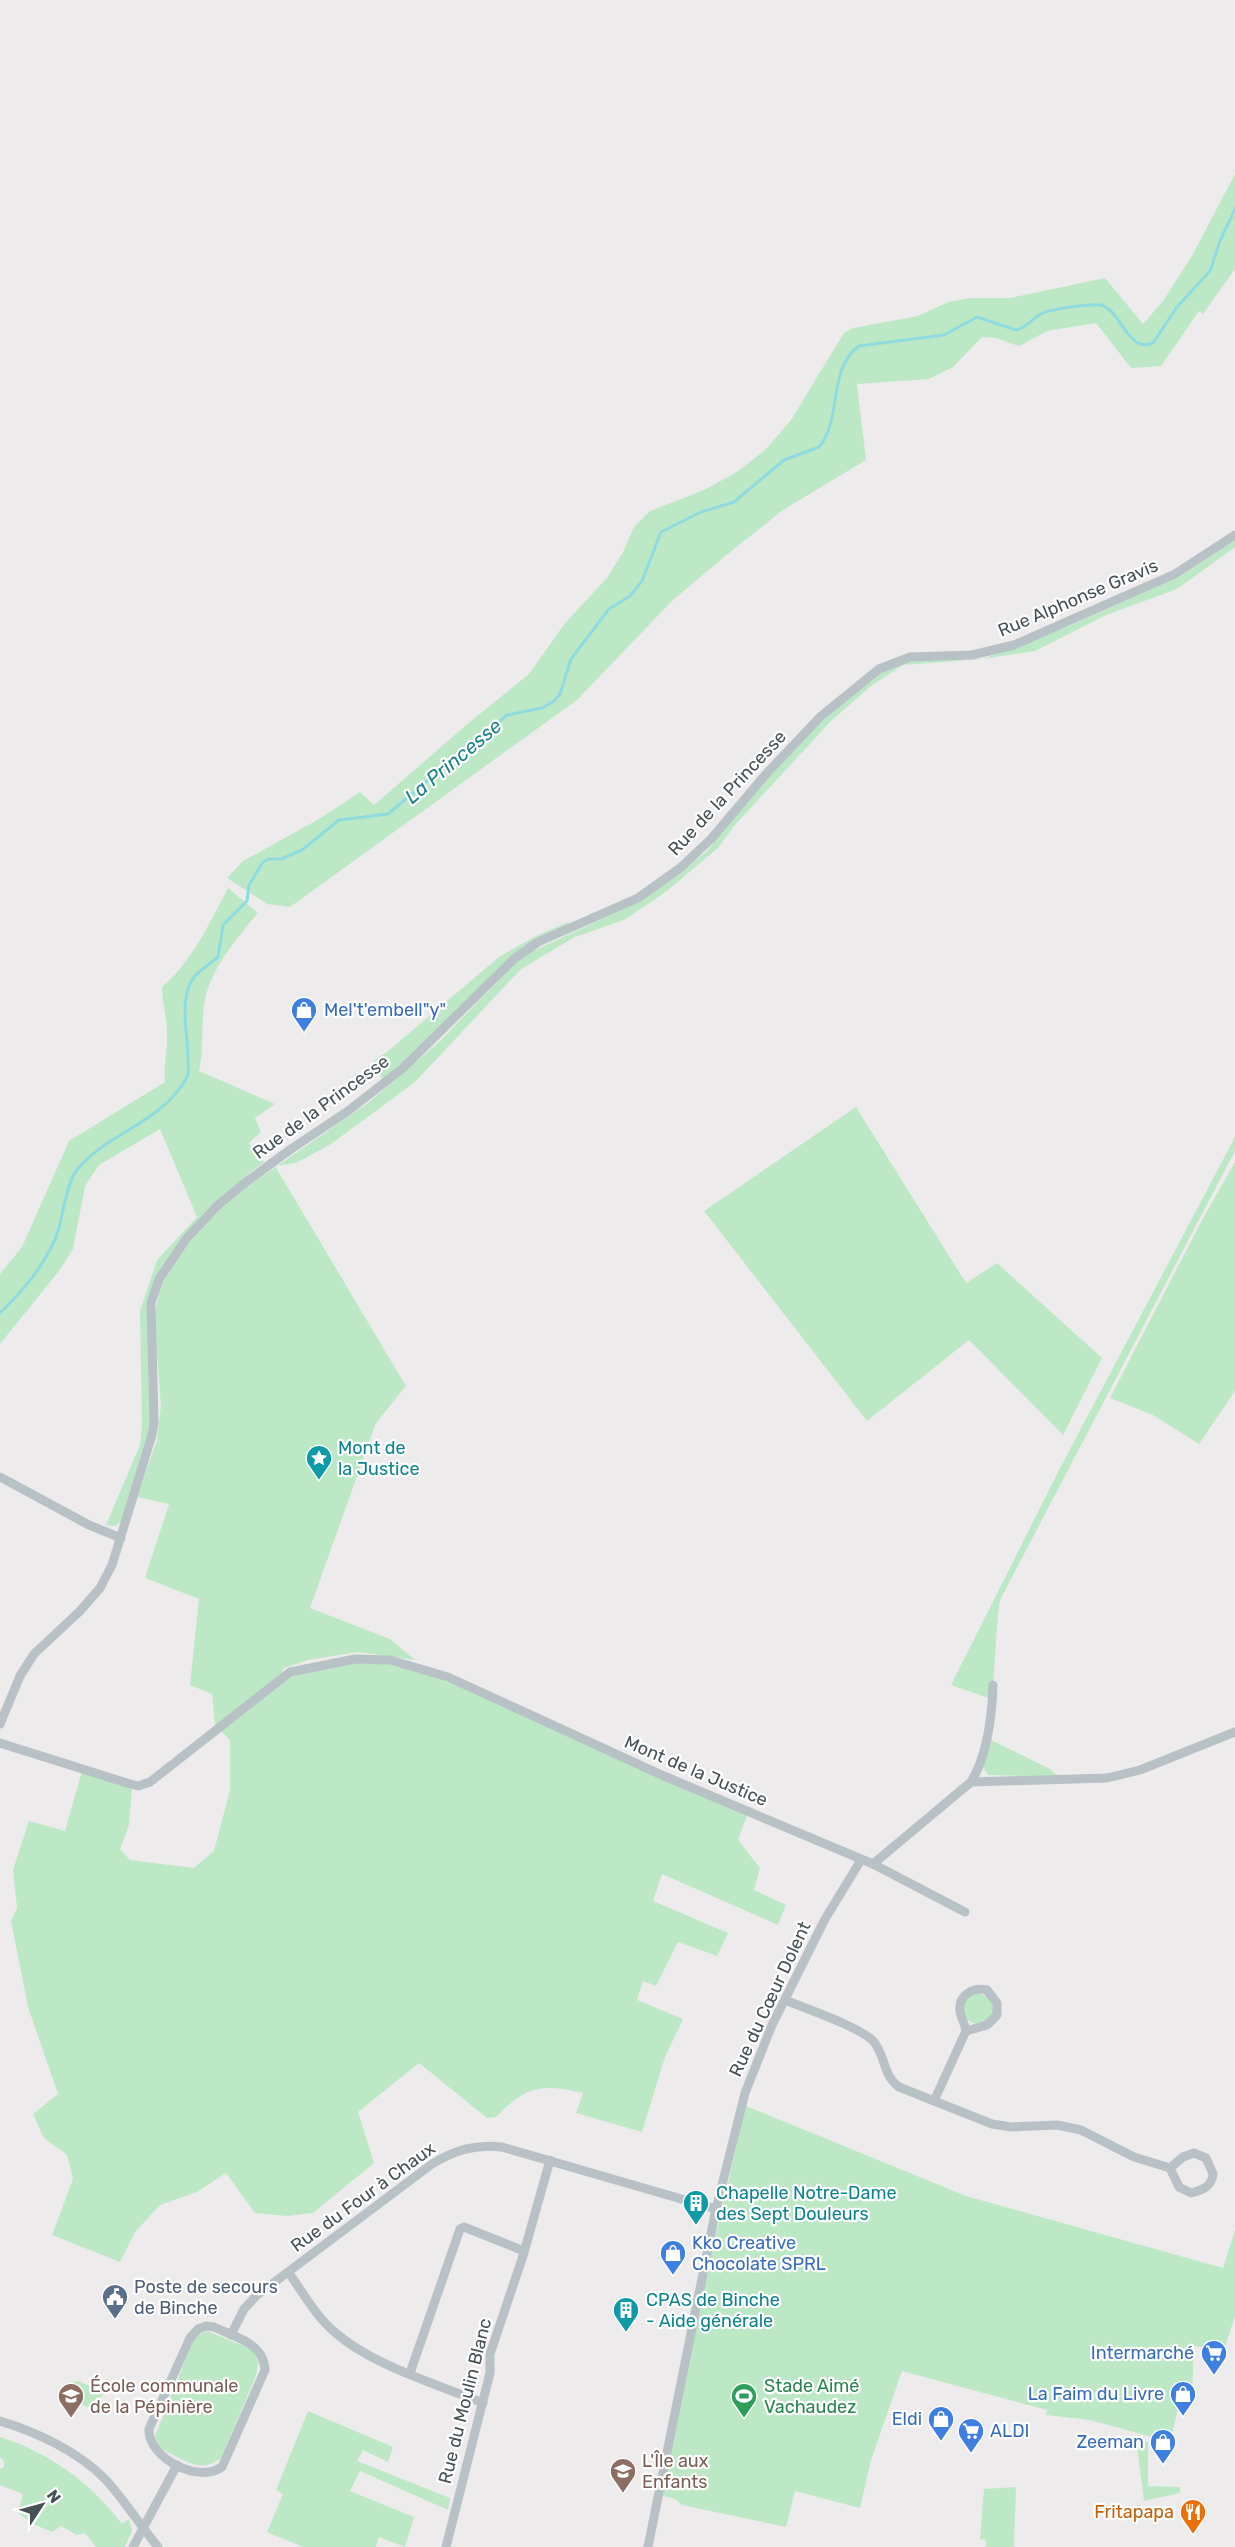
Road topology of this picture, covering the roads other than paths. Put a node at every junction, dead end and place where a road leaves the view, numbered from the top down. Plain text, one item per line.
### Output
1 (1235, 535) edge
2 (888, 664) joint
3 (0, 1477) edge
4 (121, 1538) junction
5 (993, 1685) dead end
6 (0, 1724) edge
7 (1235, 1732) edge
8 (0, 1743) edge
9 (970, 1782) junction
10 (861, 1860) junction
11 (873, 1864) junction
12 (965, 1912) dead end
13 (785, 2000) junction
14 (966, 2031) junction
15 (934, 2102) junction
16 (550, 2160) junction
17 (1170, 2168) junction
18 (716, 2209) junction
19 (524, 2252) junction
20 (289, 2273) junction
21 (231, 2335) junction
22 (410, 2373) junction
23 (483, 2403) junction
24 (0, 2421) edge
25 (177, 2465) junction
26 (142, 2527) junction
27 (133, 2547) edge
28 (158, 2547) edge
29 (446, 2547) edge
30 (648, 2547) edge

1 - 2 street, Rue Alphonse Gravis
2 - 4 street, Rue de la Princesse
3 - 4 street
4 - 6 street, Rue de la Princesse
5 - 9 street
7 - 9 street
8 - 10 street, Mont de la Justice
9 - 11 street
10 - 11 street
10 - 13 street, Rue du Cœur Dolent
11 - 12 street
13 - 15 street
13 - 18 street, Rue du Cœur Dolent
14 - 14 street
14 - 15 street
15 - 17 street
16 - 18 street, Rue du Four à Chaux
16 - 19 street, Rue du Moulin Blanc
16 - 20 street, Rue du Four à Chaux
17 - 17 street
18 - 30 street, Rue du Cœur Dolent
19 - 22 street
19 - 23 street, Rue du Moulin Blanc
20 - 21 street, Rue du Four à Chaux
20 - 22 street
21 - 25 street
21 - 25 street
22 - 23 street
23 - 29 street, Rue du Moulin Blanc
24 - 26 street
25 - 26 street
26 - 27 street
26 - 28 street

